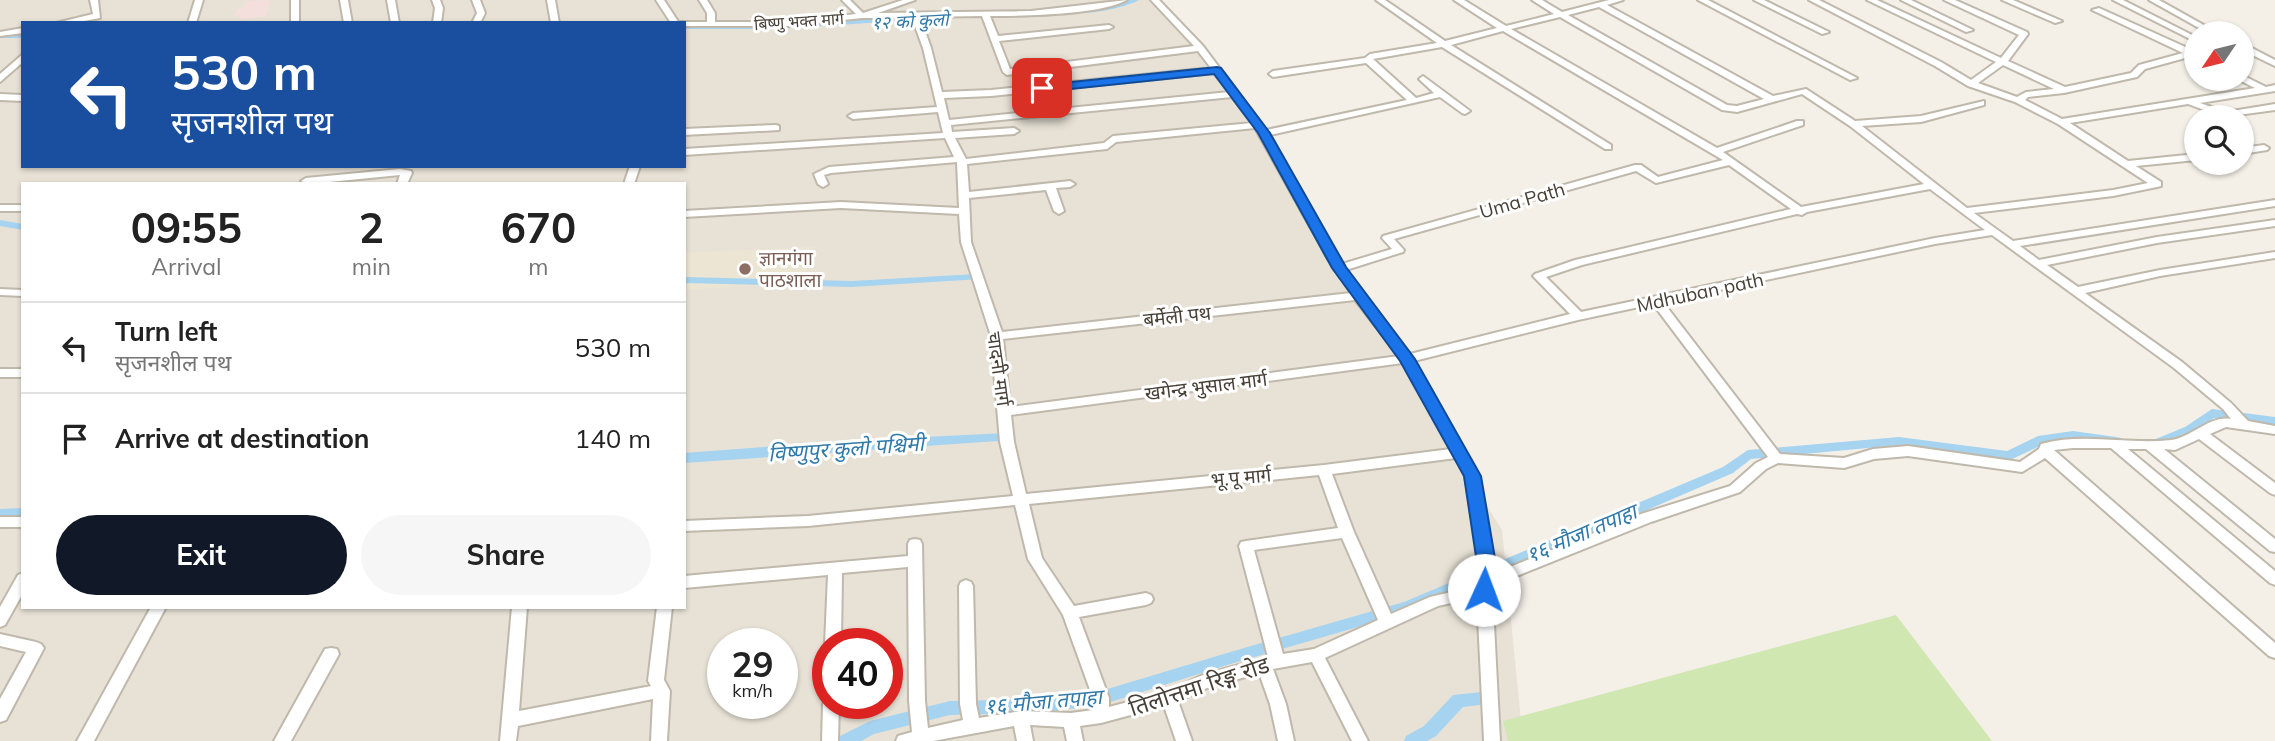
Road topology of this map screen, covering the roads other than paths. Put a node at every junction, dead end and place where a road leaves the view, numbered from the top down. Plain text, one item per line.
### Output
1 (94, 0) edge
2 (199, 0) edge
3 (295, 0) edge
4 (344, 0) edge
5 (391, 0) edge
6 (436, 0) edge
7 (476, 0) edge
8 (551, 0) edge
9 (660, 0) edge
10 (703, 0) edge
11 (846, 0) edge
12 (911, 0) edge
13 (1049, 0) edge
14 (1122, 0) edge
15 (1155, 0) edge
16 (1380, 0) edge
17 (1458, 0) edge
18 (1536, 0) edge
19 (1619, 0) edge
20 (1702, 0) edge
21 (1758, 0) edge
22 (1813, 0) edge
23 (1871, 0) edge
24 (1905, 0) edge
25 (1948, 0) edge
26 (2006, 0) edge
27 (2118, 0) edge
28 (2154, 0) edge
29 (1600, 5) junction
30 (1056, 10) junction
31 (2096, 10) dead end
32 (1560, 14) junction
33 (986, 15) junction
34 (862, 16) junction
35 (916, 17) junction
36 (71, 21) edge
37 (193, 21) edge
38 (295, 21) edge
39 (348, 21) edge
40 (395, 21) edge
41 (437, 21) edge
42 (477, 21) edge
43 (555, 21) edge
44 (674, 21) edge
45 (2057, 21) dead end
46 (2190, 21) edge
47 (686, 24) edge
48 (711, 25) junction
49 (1109, 27) dead end
50 (1504, 29) junction
51 (1969, 30) dead end
52 (2177, 30) junction
53 (2184, 30) edge
54 (21, 32) edge
55 (1825, 32) dead end
56 (0, 34) edge
57 (2184, 34) edge
58 (994, 39) junction
59 (1444, 44) junction
60 (1200, 48) junction
61 (2184, 49) edge
62 (2254, 52) edge
63 (2184, 57) edge
64 (21, 59) edge
65 (1368, 60) junction
66 (2003, 61) junction
67 (2275, 63) edge
68 (1217, 70) junction
69 (1273, 74) dead end
70 (1853, 78) dead end
71 (0, 79) edge
72 (1423, 79) dead end
73 (1971, 84) junction
74 (2254, 85) edge
75 (2275, 88) edge
76 (2064, 90) junction
77 (2264, 90) junction
78 (1236, 94) junction
79 (1441, 94) junction
80 (940, 95) junction
81 (0, 97) edge
82 (21, 98) edge
83 (1771, 99) junction
84 (2018, 100) junction
85 (1414, 101) junction
86 (2190, 102) junction
87 (1981, 103) dead end
88 (2275, 107) edge
89 (943, 109) junction
90 (1465, 111) dead end
91 (853, 116) dead end
92 (2061, 121) junction
93 (945, 123) junction
94 (1800, 123) dead end
95 (1853, 124) junction
96 (776, 128) dead end
97 (1261, 129) junction
98 (1014, 131) dead end
99 (686, 132) edge
100 (950, 137) junction
101 (1608, 147) dead end
102 (2264, 148) dead end
103 (2254, 149) edge
104 (1716, 150) junction
105 (686, 152) edge
106 (2184, 158) edge
107 (961, 160) junction
108 (1731, 161) junction
109 (2129, 164) junction
110 (305, 182) edge
111 (403, 182) edge
112 (823, 184) dead end
113 (1070, 184) dead end
114 (1050, 186) junction
115 (1930, 186) junction
116 (965, 195) junction
117 (2275, 203) edge
118 (0, 208) edge
119 (21, 208) edge
120 (964, 211) junction
121 (1059, 211) dead end
122 (1965, 211) junction
123 (1802, 212) junction
124 (686, 214) edge
125 (2275, 223) edge
126 (1994, 232) junction
127 (2012, 244) junction
128 (2275, 255) edge
129 (2039, 263) junction
130 (1339, 268) junction
131 (2077, 291) junction
132 (0, 292) edge
133 (21, 293) edge
134 (1357, 296) junction
135 (1657, 301) junction
136 (1578, 317) junction
137 (997, 336) junction
138 (1407, 359) junction
139 (0, 373) edge
140 (21, 373) edge
141 (1005, 412) junction
142 (2244, 425) junction
143 (2268, 429) edge
144 (2202, 435) junction
145 (2275, 438) edge
146 (2116, 446) junction
147 (2151, 446) junction
148 (2046, 452) junction
149 (1460, 453) junction
150 (1776, 458) junction
151 (1324, 470) junction
152 (2275, 490) edge
153 (1022, 500) junction
154 (0, 522) edge
155 (21, 522) edge
156 (686, 526) edge
157 (1347, 532) junction
158 (915, 544) dead end
159 (2275, 547) edge
160 (915, 561) junction
161 (835, 568) junction
162 (2275, 579) edge
163 (1487, 581) junction
164 (686, 582) edge
165 (21, 583) edge
166 (966, 586) dead end
167 (1146, 599) dead end
168 (158, 609) edge
169 (520, 609) edge
170 (665, 609) edge
171 (1070, 613) junction
172 (0, 621) edge
173 (1386, 621) junction
174 (833, 628) edge
175 (0, 640) edge
176 (1272, 640) joint
177 (2275, 652) edge
178 (331, 654) dead end
179 (1316, 655) junction
180 (1271, 663) junction
181 (662, 691) junction
182 (1169, 698) junction
183 (0, 716) edge
184 (1101, 716) junction
185 (1021, 718) junction
186 (831, 719) edge
187 (511, 720) junction
188 (1071, 720) junction
189 (972, 726) junction
190 (948, 736) edge
191 (912, 739) edge
192 (85, 741) edge
193 (282, 741) edge
194 (508, 741) edge
195 (659, 741) edge
196 (830, 741) edge
197 (1026, 741) edge
198 (1075, 741) edge
199 (1184, 741) edge
200 (1286, 741) edge
201 (1360, 741) edge
202 (1492, 741) edge

1 - 36 street
2 - 37 street
3 - 38 street
4 - 39 street
5 - 40 street
6 - 41 street
7 - 42 street
8 - 43 street
9 - 44 street
10 - 48 street
11 - 34 street
12 - 34 street
13 - 30 street
14 - 30 street, बिष्णु भक्त मार्ग
15 - 60 street
16 - 59 street
17 - 50 street
18 - 32 street
19 - 29 street
20 - 70 street
21 - 55 street
22 - 73 street
23 - 66 street
24 - 51 street
25 - 66 street
26 - 45 street
27 - 52 street
28 - 46 street
29 - 32 street
29 - 83 street
30 - 33 street, बिष्णु भक्त मार्ग
31 - 61 street
32 - 50 street
32 - 83 street
33 - 35 street, बिष्णु भक्त मार्ग
33 - 58 street
34 - 35 street, बिष्णु भक्त मार्ग
34 - 48 street, बिष्णु भक्त मार्ग
35 - 80 street, चादनी मार्ग
47 - 48 street, बिष्णु भक्त मार्ग
49 - 58 street
50 - 59 street
50 - 104 street
52 - 53 street
52 - 57 street
54 - 56 street
58 - 60 street
59 - 65 street
59 - 101 street
60 - 68 street
62 - 67 street
63 - 76 street
64 - 71 street
65 - 69 street
65 - 85 street
66 - 73 street
66 - 76 street
68 - 78 street
68 - 80 street
72 - 79 street
73 - 84 street
74 - 77 street
75 - 77 street
76 - 84 street
77 - 86 street
78 - 93 street
78 - 97 street
79 - 85 street
79 - 90 street
80 - 89 street, चादनी मार्ग
81 - 82 street
83 - 95 street
84 - 92 street
85 - 97 street
86 - 88 street
86 - 92 street
87 - 95 street
89 - 91 street
89 - 93 street, चादनी मार्ग
92 - 109 street
93 - 100 street, चादनी मार्ग
94 - 104 street
95 - 115 street
96 - 99 street
97 - 107 street
97 - 130 street
98 - 100 street
100 - 105 street
100 - 107 street, चादनी मार्ग
102 - 103 street
104 - 108 street
106 - 109 street
107 - 112 street
107 - 116 street, चादनी मार्ग
108 - 123 street
108 - 130 street, Uma Path
109 - 122 street
110 - 111 street
113 - 114 street
114 - 116 street
114 - 121 street
115 - 122 street
115 - 123 street
116 - 120 street, चादनी मार्ग
117 - 127 street
118 - 119 street
120 - 124 street
120 - 137 street, चादनी मार्ग
122 - 126 street
123 - 136 street
125 - 129 street
126 - 127 street
126 - 135 street, Mdhuban path
127 - 129 street
128 - 131 street
129 - 131 street
130 - 134 street
131 - 142 street
132 - 133 street
134 - 137 street, बर्मेली पथ
134 - 138 street
135 - 136 street, Mdhuban path
135 - 150 street
136 - 138 street, Mdhuban path
137 - 141 street, चादनी मार्ग
138 - 141 street, खगेन्द्र भुसाल मार्ग
138 - 149 street
139 - 140 street
141 - 153 street, चादनी मार्ग
142 - 143 street
142 - 144 street
143 - 145 street
144 - 147 street
144 - 152 street
146 - 147 street
146 - 148 street
146 - 162 street
147 - 159 street
148 - 150 street
148 - 177 street
149 - 151 street, भू.पू मार्ग
149 - 163 street
150 - 163 street, तिलोत्तमा रिङ्ग रोड
151 - 153 street, भू.पू मार्ग
151 - 157 street
153 - 156 street, भू.पू मार्ग
153 - 171 street, चादनी मार्ग
154 - 155 street
157 - 173 street
157 - 176 street
158 - 160 street
160 - 161 street
160 - 191 street
161 - 164 street
161 - 174 street
163 - 173 street, तिलोत्तमा रिङ्ग रोड
163 - 202 street
165 - 172 street
166 - 189 street
167 - 171 street
168 - 192 street
169 - 187 street
170 - 181 street
171 - 184 street, चादनी मार्ग
173 - 179 street, तिलोत्तमा रिङ्ग रोड
175 - 183 street
176 - 180 street
178 - 193 street
179 - 180 street, तिलोत्तमा रिङ्ग रोड
179 - 201 street
180 - 182 street, तिलोत्तमा रिङ्ग रोड
180 - 200 street
181 - 187 street
181 - 195 street
182 - 184 street, तिलोत्तमा रिङ्ग रोड
182 - 199 street
184 - 188 street, तिलोत्तमा रिङ्ग रोड
185 - 188 street, तिलोत्तमा रिङ्ग रोड
185 - 189 street, तिलोत्तमा रिङ्ग रोड
185 - 197 street
186 - 196 street
187 - 194 street
188 - 198 street
189 - 190 street, तिलोत्तमा रिङ्ग रोड
190 - 191 street, तिलोत्तमा रिङ्ग रोड

